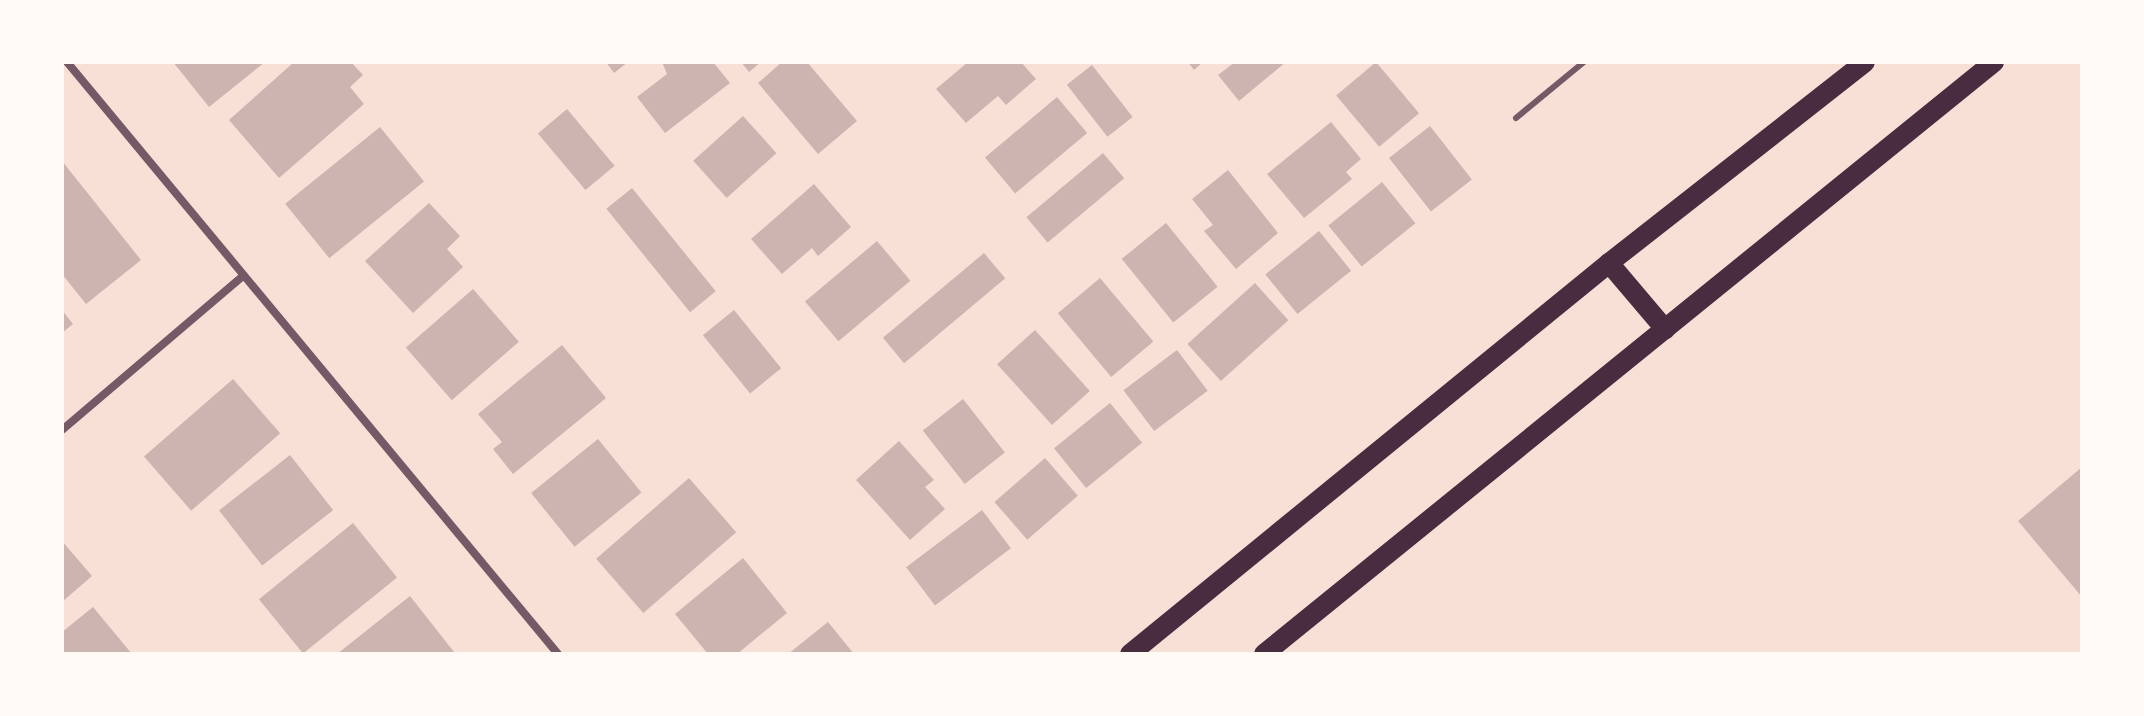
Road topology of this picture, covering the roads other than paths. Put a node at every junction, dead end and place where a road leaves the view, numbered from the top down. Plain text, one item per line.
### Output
1 (67, 62) edge
2 (1584, 62) edge
3 (1865, 62) edge
4 (1994, 62) edge
5 (1516, 118) dead end
6 (1609, 263) junction
7 (243, 276) junction
8 (1665, 329) junction
9 (62, 430) edge
10 (558, 654) edge
11 (1130, 654) edge
12 (1264, 654) edge

1 - 7 street
2 - 5 lane
3 - 6 main road
4 - 8 main road
6 - 8 main road
6 - 11 main road
7 - 9 street
7 - 10 street
8 - 12 main road

